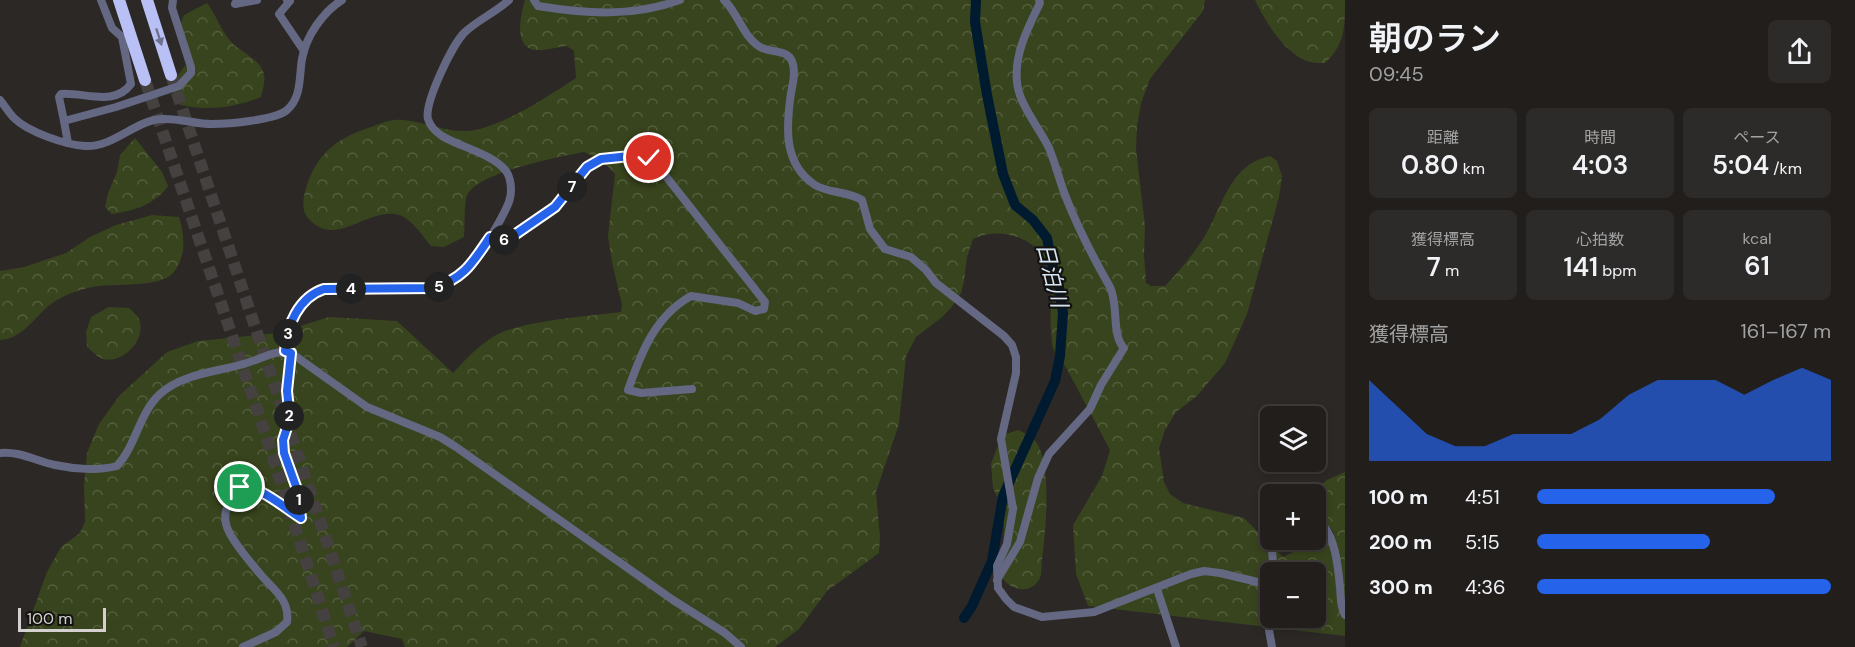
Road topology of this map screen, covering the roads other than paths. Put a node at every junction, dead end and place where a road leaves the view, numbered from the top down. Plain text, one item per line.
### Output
1 (100, 0) edge
2 (119, 0) edge
3 (147, 0) edge
4 (164, 0) edge
5 (237, 0) edge
6 (257, 0) edge
7 (287, 0) edge
8 (342, 0) edge
9 (510, 0) edge
10 (534, 0) edge
11 (680, 0) edge
12 (724, 0) edge
13 (1039, 0) edge
14 (173, 4) edge
15 (304, 51) junction
16 (171, 75) tunnel mouth
17 (145, 80) tunnel mouth
18 (0, 100) edge
19 (64, 121) junction
20 (68, 143) junction
21 (490, 237) junction
22 (288, 352) junction
23 (692, 389) dead end
24 (0, 453) edge
25 (1326, 532) edge
26 (997, 581) junction
27 (1260, 583) edge
28 (1157, 589) junction
29 (1345, 615) edge
30 (1270, 628) edge
31 (243, 647) edge
32 (741, 647) edge
33 (1176, 647) edge
34 (1272, 647) edge

1 - 19 street
2 - 17 highway
3 -> 16 highway
4 - 14 street
5 - 6 street
7 - 15 street
8 - 15 street
9 - 21 street
10 - 11 street
12 - 26 street
13 - 26 street
14 - 19 street
15 - 20 street
18 - 20 street
19 - 20 street
21 - 22 street
21 - 23 street
22 - 24 street
22 - 31 street
22 - 32 street
25 - 29 street
26 - 28 street
27 - 28 street
28 - 33 street
30 - 34 street

